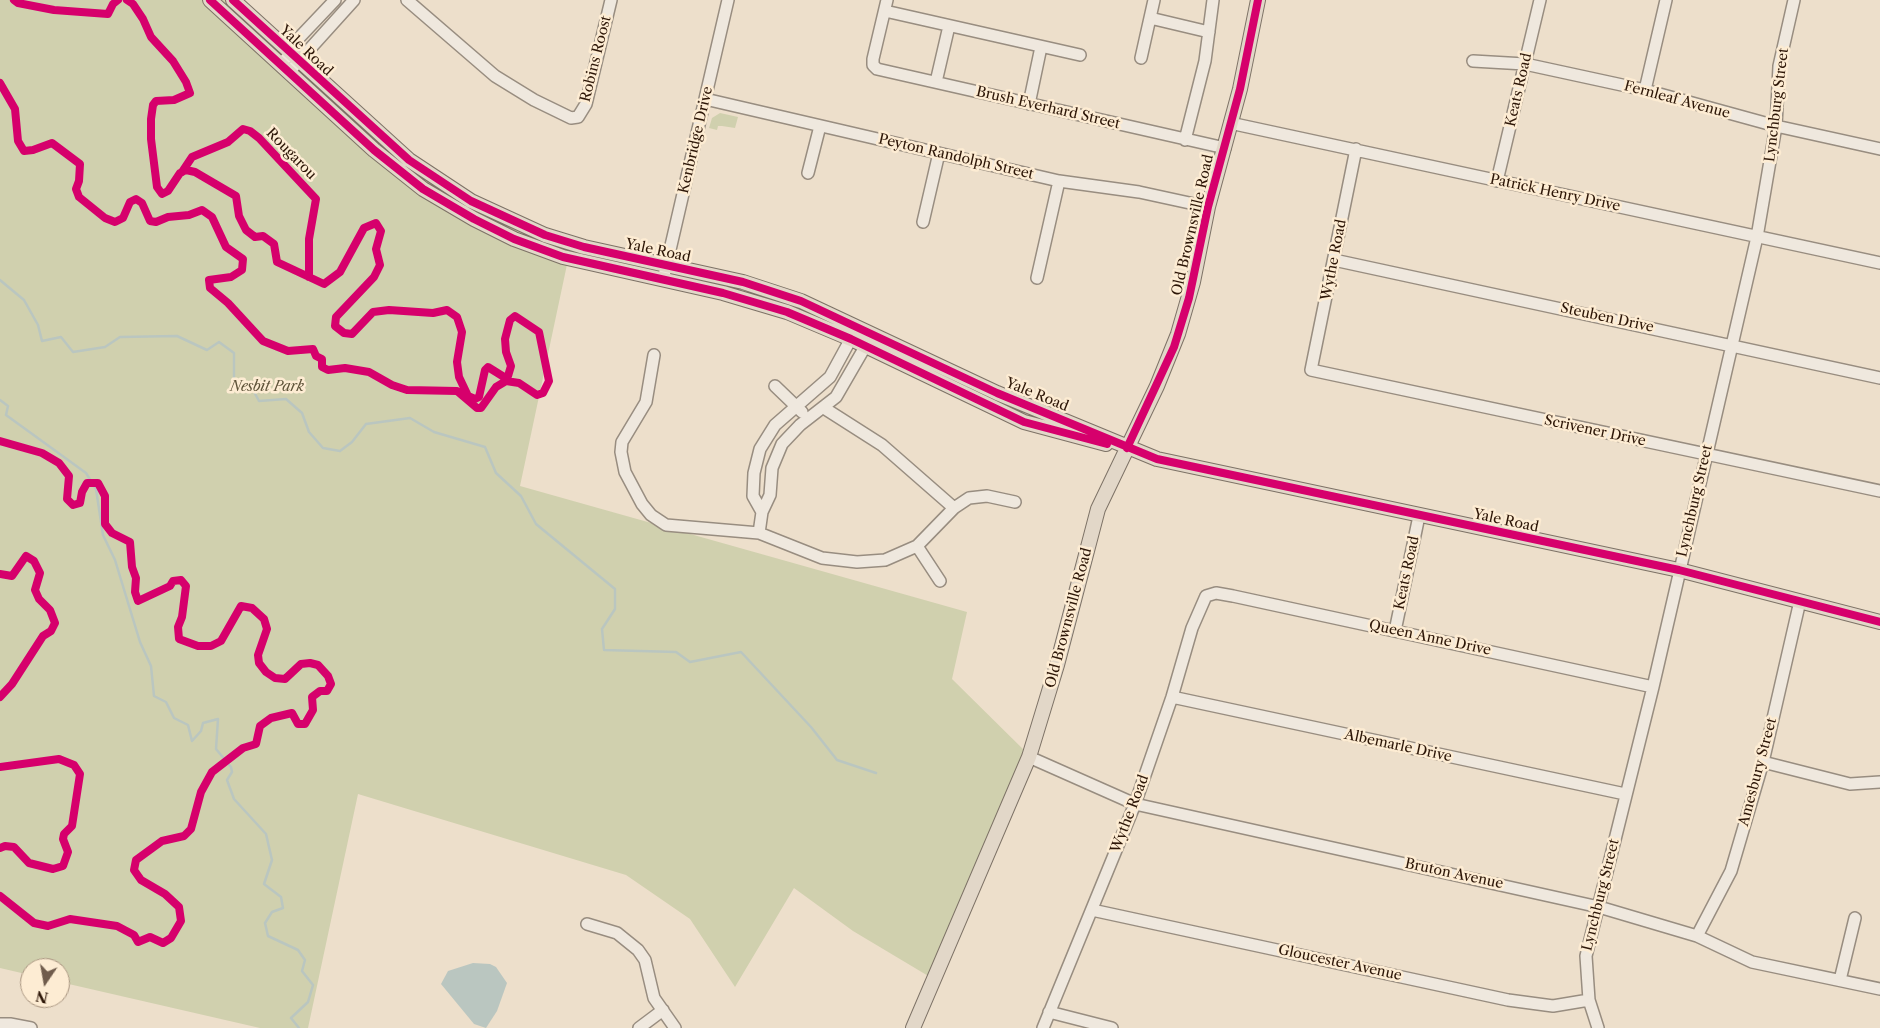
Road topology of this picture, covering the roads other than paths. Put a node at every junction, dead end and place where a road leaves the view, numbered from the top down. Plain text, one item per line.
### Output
1 (210, 0) edge
2 (233, 0) edge
3 (335, 0) edge
4 (354, 0) edge
5 (407, 0) edge
6 (611, 0) edge
7 (728, 0) edge
8 (1154, 0) edge
9 (1213, 0) edge
10 (1258, 0) edge
11 (1540, 0) edge
12 (1666, 0) edge
13 (1794, 0) edge
14 (886, 6) edge
15 (1150, 18) junction
16 (949, 26) junction
17 (1210, 32) junction
18 (1041, 47) junction
19 (1080, 55) dead end
20 (295, 58) junction
21 (1141, 58) dead end
22 (1473, 61) dead end
23 (1525, 64) junction
24 (285, 68) junction
25 (936, 82) junction
26 (1645, 90) junction
27 (705, 99) junction
28 (1029, 104) junction
29 (1230, 123) junction
30 (820, 126) junction
31 (1776, 126) junction
32 (1185, 140) junction
33 (1224, 148) junction
34 (1356, 149) junction
35 (1880, 149) edge
36 (939, 153) junction
37 (808, 173) dead end
38 (1059, 181) junction
39 (1497, 181) junction
40 (1208, 207) junction
41 (923, 222) dead end
42 (1757, 237) junction
43 (1334, 260) junction
44 (1880, 263) edge
45 (666, 265) junction
46 (1037, 278) dead end
47 (663, 280) junction
48 (858, 326) junction
49 (872, 334) junction
50 (851, 339) junction
51 (1731, 344) junction
52 (866, 347) junction
53 (654, 355) dead end
54 (1311, 370) joint
55 (1880, 378) edge
56 (775, 386) dead end
57 (797, 407) junction
58 (824, 408) junction
59 (809, 418) junction
60 (1127, 448) junction
61 (1706, 455) junction
62 (1880, 491) edge
63 (1015, 502) dead end
64 (954, 508) junction
65 (762, 512) junction
66 (1419, 516) junction
67 (759, 534) junction
68 (917, 546) junction
69 (1679, 570) junction
70 (940, 581) dead end
71 (1206, 596) joint
72 (1800, 601) junction
73 (1880, 622) edge
74 (1395, 631) junction
75 (1653, 687) junction
76 (1172, 697) junction
77 (1029, 757) junction
78 (1762, 762) junction
79 (1880, 782) edge
80 (1625, 794) junction
81 (1135, 804) junction
82 (1600, 907) junction
83 (1092, 910) junction
84 (1855, 918) dead end
85 (587, 924) dead end
86 (1697, 936) junction
87 (1840, 980) junction
88 (1880, 989) edge
89 (1589, 1000) junction
90 (663, 1010) junction
91 (1049, 1012) junction
92 (0, 1024) edge
93 (31, 1028) edge
94 (639, 1028) edge
95 (675, 1028) edge
96 (913, 1028) edge
97 (1043, 1028) edge
98 (1112, 1028) edge
99 (1598, 1028) edge

1 - 24 main road, Yale Road
2 - 20 main road, Yale Road
3 - 20 street
4 - 20 street
5 - 6 street, Robins Roost
7 - 27 street, Kenbridge Drive
8 - 15 street
9 - 17 street
10 - 29 main road, Old Brownsville Road
11 - 23 street, Keats Road
12 - 26 street
13 - 31 street, Lynchburg Street
14 - 16 street
14 - 25 street, Brush Everhard Street
15 - 17 street
15 - 21 street
16 - 18 street
16 - 25 street
17 - 32 street
18 - 19 street
18 - 28 street
20 - 24 street
20 - 45 main road, Yale Road
22 - 23 street, Fernleaf Avenue
23 - 26 street, Fernleaf Avenue
23 - 39 street, Keats Road
24 - 47 main road, Yale Road
25 - 28 street, Brush Everhard Street
26 - 31 street, Fernleaf Avenue
27 - 30 street, Peyton Randolph Street
27 - 45 street, Kenbridge Drive
28 - 32 street, Brush Everhard Street
29 - 33 main road, Old Brownsville Road
29 - 34 street, Patrick Henry Drive
30 - 36 street, Peyton Randolph Street
30 - 37 street
31 - 35 street, Fernleaf Avenue
31 - 42 street, Lynchburg Street
32 - 33 street, Brush Everhard Street
33 - 40 main road, Old Brownsville Road
34 - 39 street, Patrick Henry Drive
34 - 43 street, Wythe Road
36 - 38 street, Peyton Randolph Street
36 - 41 street
38 - 40 street, Peyton Randolph Street
38 - 46 street
39 - 42 street, Patrick Henry Drive
40 - 60 main road, Old Brownsville Road
42 - 44 street, Patrick Henry Drive
42 - 51 street, Lynchburg Street
43 - 51 street, Steuben Drive
43 - 54 street, Wythe Road
45 - 47 street, Kenbridge Drive
45 - 48 main road, Yale Road
47 - 50 main road, Yale Road
48 - 49 main road, Yale Road
48 - 50 street
49 - 52 street
49 - 60 main road, Yale Road
50 - 52 main road, Yale Road
50 - 57 street
51 - 55 street, Steuben Drive
51 - 61 street, Lynchburg Street
52 - 58 street
52 - 60 main road, Yale Road
53 - 67 street
54 - 61 street, Scrivener Drive
56 - 57 street
57 - 59 street
57 - 65 street
58 - 59 street
58 - 64 street
59 - 65 street
60 - 66 main road, Yale Road
60 - 77 main road, Old Brownsville Road
61 - 62 street, Scrivener Drive
61 - 69 street, Lynchburg Street
63 - 64 street
64 - 68 street
65 - 67 street
66 - 69 main road, Yale Road
66 - 74 street, Keats Road
67 - 68 street
68 - 70 street
69 - 72 main road, Yale Road
69 - 75 street, Lynchburg Street
71 - 74 street, Queen Anne Drive
71 - 76 street, Wythe Road
72 - 73 main road, Yale Road
72 - 78 street, Amesbury Street
74 - 75 street, Queen Anne Drive
75 - 80 street, Lynchburg Street
76 - 80 street, Albemarle Drive
76 - 81 street, Wythe Road
77 - 81 street, Bruton Avenue
77 - 96 main road, Old Brownsville Road
78 - 79 street
78 - 86 street, Amesbury Street
80 - 82 street, Lynchburg Street
81 - 82 street, Bruton Avenue
81 - 83 street, Wythe Road
82 - 86 street, Bruton Avenue
82 - 89 street, Lynchburg Street
83 - 89 street, Gloucester Avenue
83 - 91 street, Wythe Road
84 - 87 street
85 - 90 street
86 - 87 street, Bruton Avenue
87 - 88 street, Bruton Avenue
89 - 99 street, Lynchburg Street
90 - 94 street
90 - 95 street
91 - 97 street, Wythe Road
91 - 98 street
92 - 93 street

